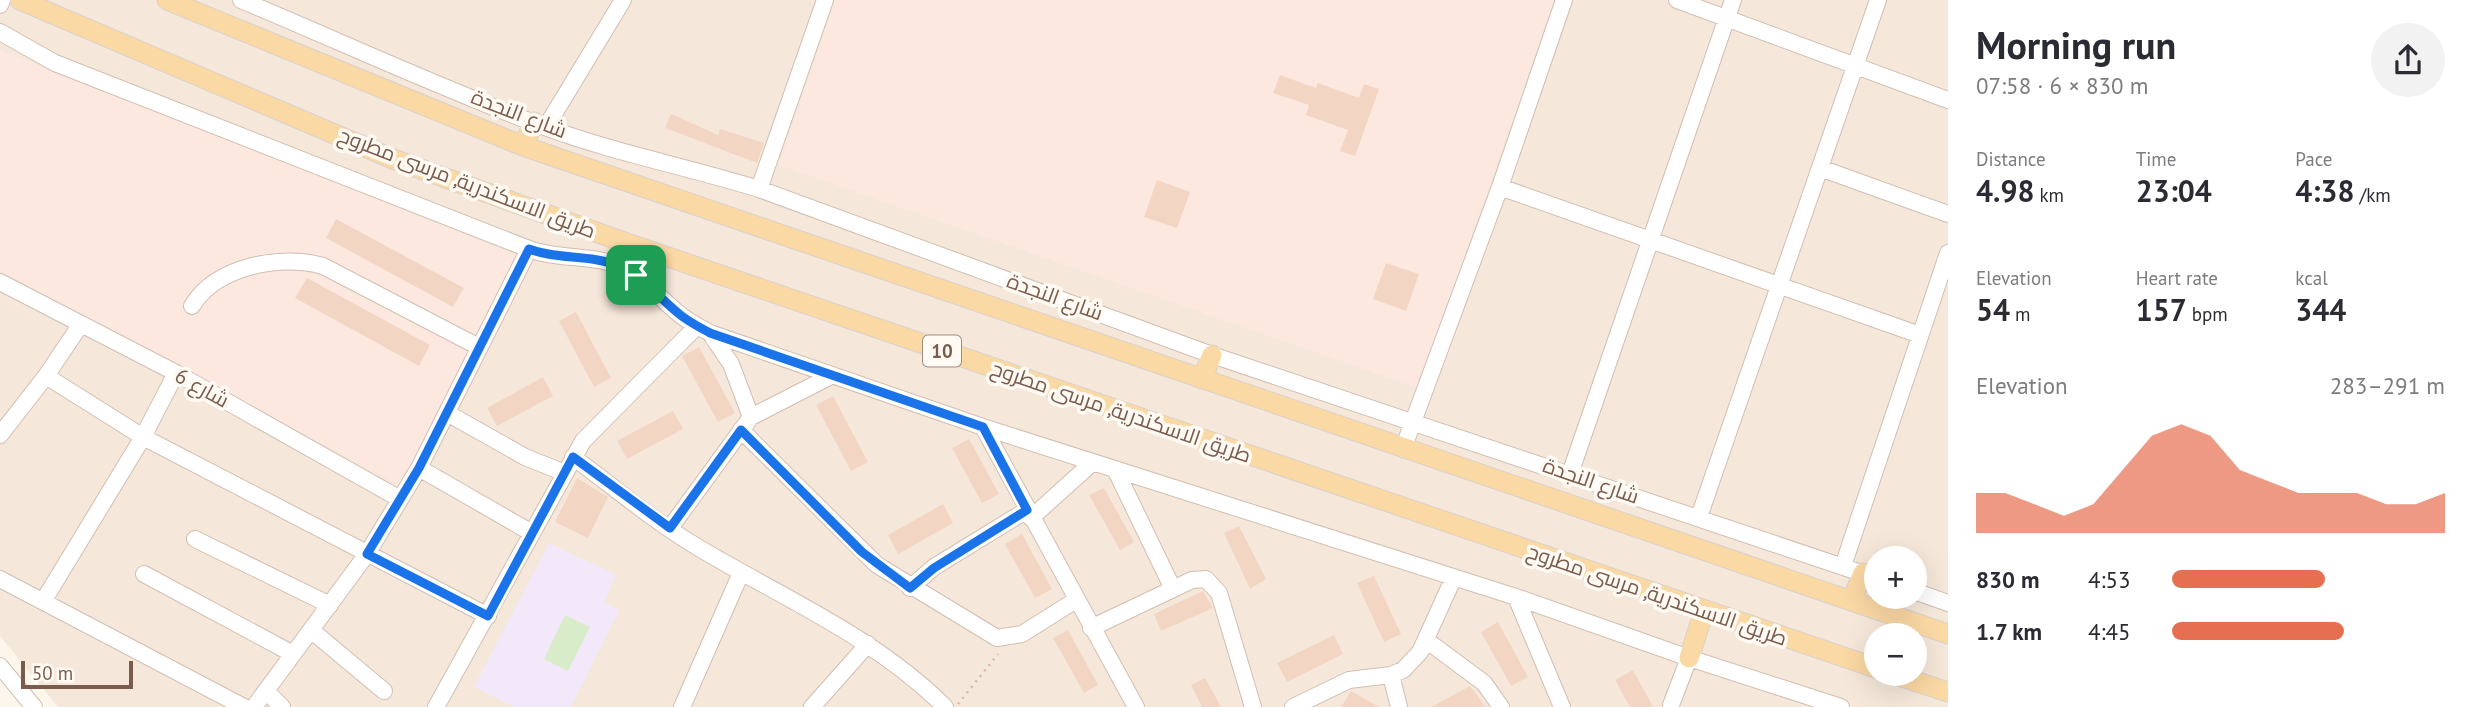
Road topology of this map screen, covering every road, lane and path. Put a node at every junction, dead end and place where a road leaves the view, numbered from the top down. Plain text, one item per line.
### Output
1 (2, 0) edge
2 (20, 0) edge
3 (168, 0) edge
4 (241, 0) edge
5 (622, 0) edge
6 (825, 0) edge
7 (1564, 0) edge
8 (1677, 0) edge
9 (1733, 0) edge
10 (1878, 0) edge
11 (0, 5) edge
12 (1727, 18) junction
13 (0, 32) edge
14 (1855, 66) junction
15 (1948, 100) edge
16 (540, 125) junction
17 (523, 146) junction
18 (1820, 168) junction
19 (1500, 187) junction
20 (760, 189) junction
21 (1948, 214) edge
22 (618, 240) junction
23 (1649, 241) junction
24 (529, 249) junction
25 (1948, 253) edge
26 (636, 275) junction
27 (0, 282) edge
28 (1778, 286) junction
29 (192, 306) dead end
30 (81, 324) junction
31 (704, 330) junction
32 (1920, 335) junction
33 (479, 347) junction
34 (1212, 355) junction
35 (176, 373) junction
36 (833, 375) junction
37 (46, 376) junction
38 (1202, 379) junction
39 (447, 413) junction
40 (1413, 421) junction
41 (746, 424) junction
42 (983, 427) junction
43 (1, 434) edge
44 (143, 437) junction
45 (1403, 449) junction
46 (573, 457) junction
47 (1093, 462) junction
48 (419, 468) junction
49 (1115, 469) junction
50 (565, 473) junction
51 (1570, 474) junction
52 (400, 499) junction
53 (1029, 514) junction
54 (1699, 517) junction
55 (670, 528) junction
56 (532, 533) junction
57 (195, 539) dead end
58 (367, 554) junction
59 (1843, 566) junction
60 (741, 573) junction
61 (1864, 573) edge
62 (144, 575) dead end
63 (1454, 577) junction
64 (0, 579) edge
65 (1864, 583) edge
66 (910, 588) junction
67 (1173, 589) junction
68 (1927, 596) edge
69 (1516, 597) junction
70 (44, 600) junction
71 (1076, 600) junction
72 (1852, 600) junction
73 (1948, 603) edge
74 (330, 604) junction
75 (1704, 611) junction
76 (488, 616) junction
77 (1091, 628) junction
78 (311, 630) junction
79 (1948, 634) edge
80 (1010, 637) junction
81 (1426, 640) junction
82 (868, 644) junction
83 (293, 654) junction
84 (1689, 658) junction
85 (1864, 664) edge
86 (0, 666) edge
87 (1391, 675) junction
88 (1927, 685) edge
89 (266, 691) junction
90 (384, 691) dead end
91 (1948, 692) edge
92 (443, 704) edge
93 (937, 704) edge
94 (1130, 705) edge
95 (1671, 705) dead end
96 (34, 707) edge
97 (244, 707) edge
98 (254, 707) edge
99 (282, 707) edge
100 (682, 707) edge
101 (812, 707) edge
102 (956, 707) edge
103 (1253, 707) edge
104 (1293, 707) edge
105 (1399, 707) edge
106 (1501, 707) edge
107 (1562, 707) edge
108 (1841, 707) edge

1 - 11 street
2 - 22 main road, طريق الاسكندرية, مرسى مطروح / 10
3 - 17 main road
4 - 16 street, شارع النجدة
5 - 16 street
6 - 20 street
7 - 19 street
8 - 12 street
9 - 12 street
10 - 14 street
12 - 14 street
12 - 23 street
13 - 24 street
14 - 15 street
14 - 18 street
16 - 17 main road
16 - 20 street, شارع النجدة
17 - 38 main road
18 - 21 street
18 - 28 street
19 - 23 street
19 - 40 street
20 - 34 street, شارع النجدة
22 - 26 main road
22 - 75 main road, طريق الاسكندرية, مرسى مطروح / 10
23 - 28 street
23 - 51 street
24 - 26 street
24 - 33 street
25 - 32 street
26 - 31 street
27 - 30 street, شارع 6
28 - 32 street
28 - 54 street
29 - 33 street
30 - 35 street, شارع 6
30 - 37 street
31 - 36 street
31 - 41 street
31 - 46 street
32 - 59 street
33 - 39 street
34 - 38 main road
34 - 40 street, شارع النجدة
35 - 44 street
35 - 52 street, شارع 6
36 - 41 street
36 - 42 street
37 - 43 street
37 - 44 street
38 - 45 main road
39 - 48 street
39 - 50 street
40 - 45 street
40 - 51 street, شارع النجدة
41 - 55 street
41 - 66 street
42 - 47 street
42 - 53 street
44 - 58 street
44 - 70 street
45 - 72 main road
46 - 50 street
46 - 55 street
47 - 49 street
47 - 53 street
48 - 52 street
48 - 56 street
49 - 63 street
49 - 67 street
50 - 56 street
51 - 54 street, شارع النجدة
52 - 58 street
53 - 66 street
53 - 71 street
54 - 59 street, شارع النجدة
55 - 60 street
56 - 76 street
57 - 74 street
58 - 74 street
58 - 76 street
59 - 61 street, شارع النجدة
60 - 82 street
60 - 100 street
62 - 83 street
63 - 69 street
63 - 81 street
64 - 70 street
65 - 72 main road
66 - 80 street
67 - 77 street
67 - 103 street
68 - 73 street
69 - 84 street
69 - 107 street
70 - 97 street
71 - 77 street
71 - 80 street
72 - 79 main road
74 - 78 street
75 - 84 main road
75 - 85 main road, طريق الاسكندرية, مرسى مطروح / 10
76 - 92 street
77 - 94 street
78 - 83 street
78 - 90 street
80 - 102 path
81 - 87 street
81 - 106 street
82 - 93 street
82 - 101 street
83 - 89 street
84 - 95 street
84 - 108 street
86 - 96 street
87 - 104 street
87 - 105 street
88 - 91 main road
89 - 98 street
89 - 99 street

